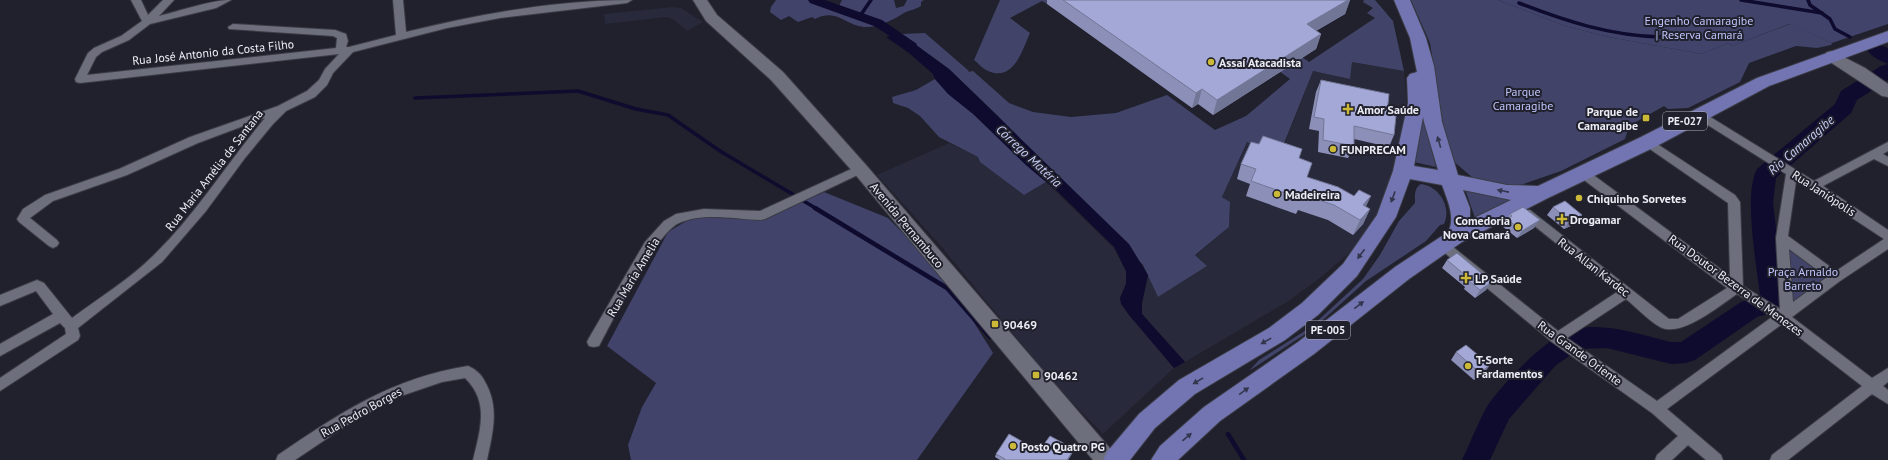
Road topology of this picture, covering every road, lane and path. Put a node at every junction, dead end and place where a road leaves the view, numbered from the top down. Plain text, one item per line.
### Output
1 (136, 0) edge
2 (169, 0) edge
3 (226, 0) edge
4 (398, 0) edge
5 (627, 0) edge
6 (700, 0) edge
7 (1392, 0) edge
8 (1402, 0) edge
9 (147, 22) junction
10 (233, 27) dead end
11 (1888, 36) edge
12 (401, 37) junction
13 (344, 50) junction
14 (1836, 54) junction
15 (1873, 82) edge
16 (282, 108) junction
17 (1699, 114) junction
18 (1648, 142) junction
19 (1888, 146) edge
20 (1875, 154) junction
21 (1888, 162) edge
22 (860, 169) junction
23 (1790, 170) junction
24 (1403, 171) junction
25 (1584, 174) junction
26 (1450, 180) junction
27 (1814, 186) junction
28 (1541, 193) junction
29 (1518, 206) junction
30 (1888, 236) edge
31 (1782, 238) junction
32 (1450, 242) junction
33 (53, 243) dead end
34 (1888, 243) edge
35 (1836, 277) junction
36 (1737, 288) junction
37 (1626, 293) junction
38 (0, 301) edge
39 (1785, 315) junction
40 (61, 316) junction
41 (72, 331) junction
42 (1560, 341) junction
43 (594, 342) dead end
44 (0, 350) edge
45 (1888, 374) edge
46 (0, 385) edge
47 (1872, 386) junction
48 (1888, 398) edge
49 (1657, 409) junction
50 (1688, 436) junction
51 (283, 460) edge
52 (480, 460) edge
53 (1106, 460) edge
54 (1116, 460) edge
55 (1163, 460) edge
56 (1662, 460) edge
57 (1716, 460) edge
58 (1777, 460) edge

1 - 9 street
2 - 9 street
3 - 9 street
4 - 12 street
5 - 12 street
6 - 22 street, Avenida Pernambuco
7 - 24 main road, PE-005
26 -> 8 main road
9 - 13 street, Rua José Antonio da Costa Filho
10 - 13 street
11 - 14 main road, PE-027
12 - 13 street
13 - 16 street, Rua Maria Amélia de Santana
14 - 15 street
14 - 17 main road, PE-027
16 - 33 street
16 - 41 street, Rua Maria Amélia de Santana
17 - 18 main road, PE-027
17 - 23 street, Rua Janiópolis
18 - 25 main road, PE-027
18 - 36 street
19 - 20 street
20 - 21 street
20 - 27 street
22 - 43 street, Rua Maria Amelia
22 - 53 street, Avenida Pernambuco
23 - 27 street, Rua Janiópolis
23 - 31 street
24 - 26 main road, PE-027
24 -> 54 main road, PE-005
25 - 28 main road, PE-027
25 - 36 street, Rua Doutor Bezerra de Menezes
28 -> 26 main road, PE-027
26 - 32 main road
27 - 30 street, Rua Janiópolis
28 - 29 main road, PE-027
29 - 32 main road, PE-027
29 - 37 street, Rua Allan Kardec
31 - 35 street
31 - 39 street
32 - 42 street, Rua Grande Oriente
55 -> 32 main road, PE-005
34 - 35 street
35 - 39 street
36 - 37 street, Rua Allan Kardec
36 - 39 street, Rua Doutor Bezerra de Menezes
37 - 42 street
38 - 40 street
39 - 47 street, Rua Doutor Bezerra de Menezes
39 - 49 street
40 - 41 street
40 - 44 street
41 - 46 street, Rua Maria Amélia de Santana
42 - 49 street, Rua Grande Oriente
45 - 47 street
47 - 48 street, Rua Doutor Bezerra de Menezes
47 - 58 street
49 - 50 street, Rua Grande Oriente
50 - 56 street
50 - 57 street, Rua Grande Oriente
51 - 52 street, Rua Pedro Borges

